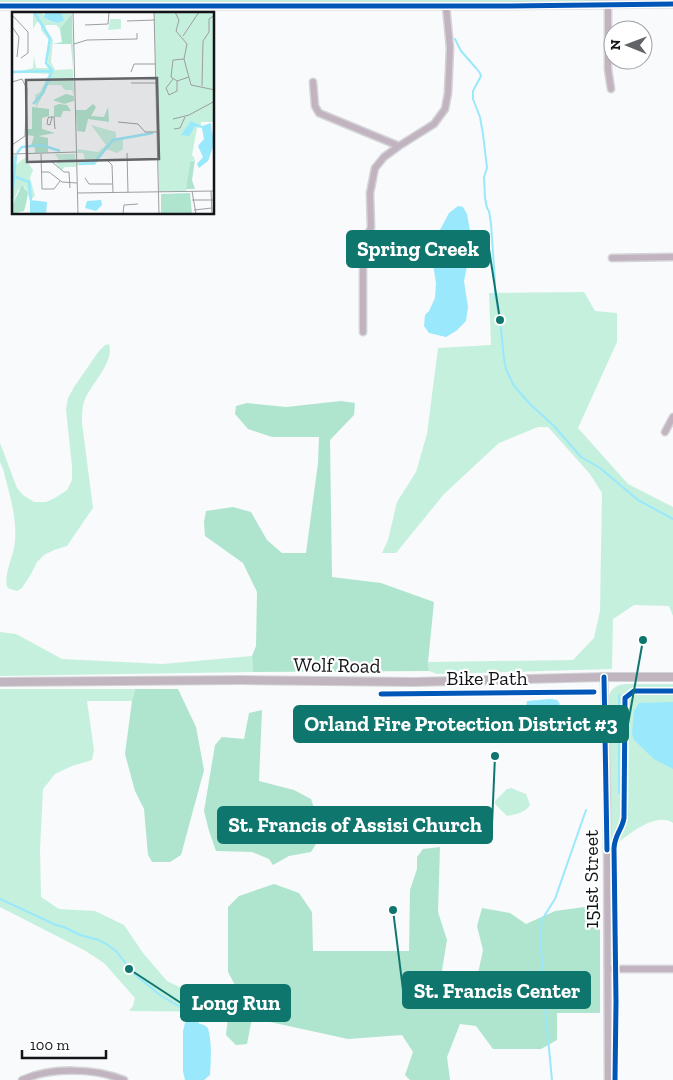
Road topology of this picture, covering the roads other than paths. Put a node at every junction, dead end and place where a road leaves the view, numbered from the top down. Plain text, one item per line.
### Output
1 (608, 4) junction
2 (673, 4) edge
3 (0, 6) edge
4 (44, 6) junction
5 (446, 6) junction
6 (44, 12) edge
7 (313, 82) dead end
8 (611, 89) dead end
9 (399, 146) junction
10 (673, 257) edge
11 (612, 258) dead end
12 (363, 332) dead end
13 (673, 416) edge
14 (665, 432) dead end
15 (604, 677) junction
16 (673, 677) edge
17 (0, 682) edge
18 (673, 969) edge
19 (608, 970) junction
20 (22, 1080) edge
21 (124, 1080) edge
22 (608, 1080) edge

1 - 2 street
1 - 5 street
1 - 8 street
3 - 4 street
4 - 5 street
4 - 6 street
5 - 9 street
7 - 9 street
9 - 12 street
10 - 11 street
13 - 14 street
15 - 16 main road, Wolf Road
15 - 17 main road, Wolf Road
15 - 19 street, 151st Street
18 - 19 street
19 - 22 street, 151st Street
20 - 21 street

